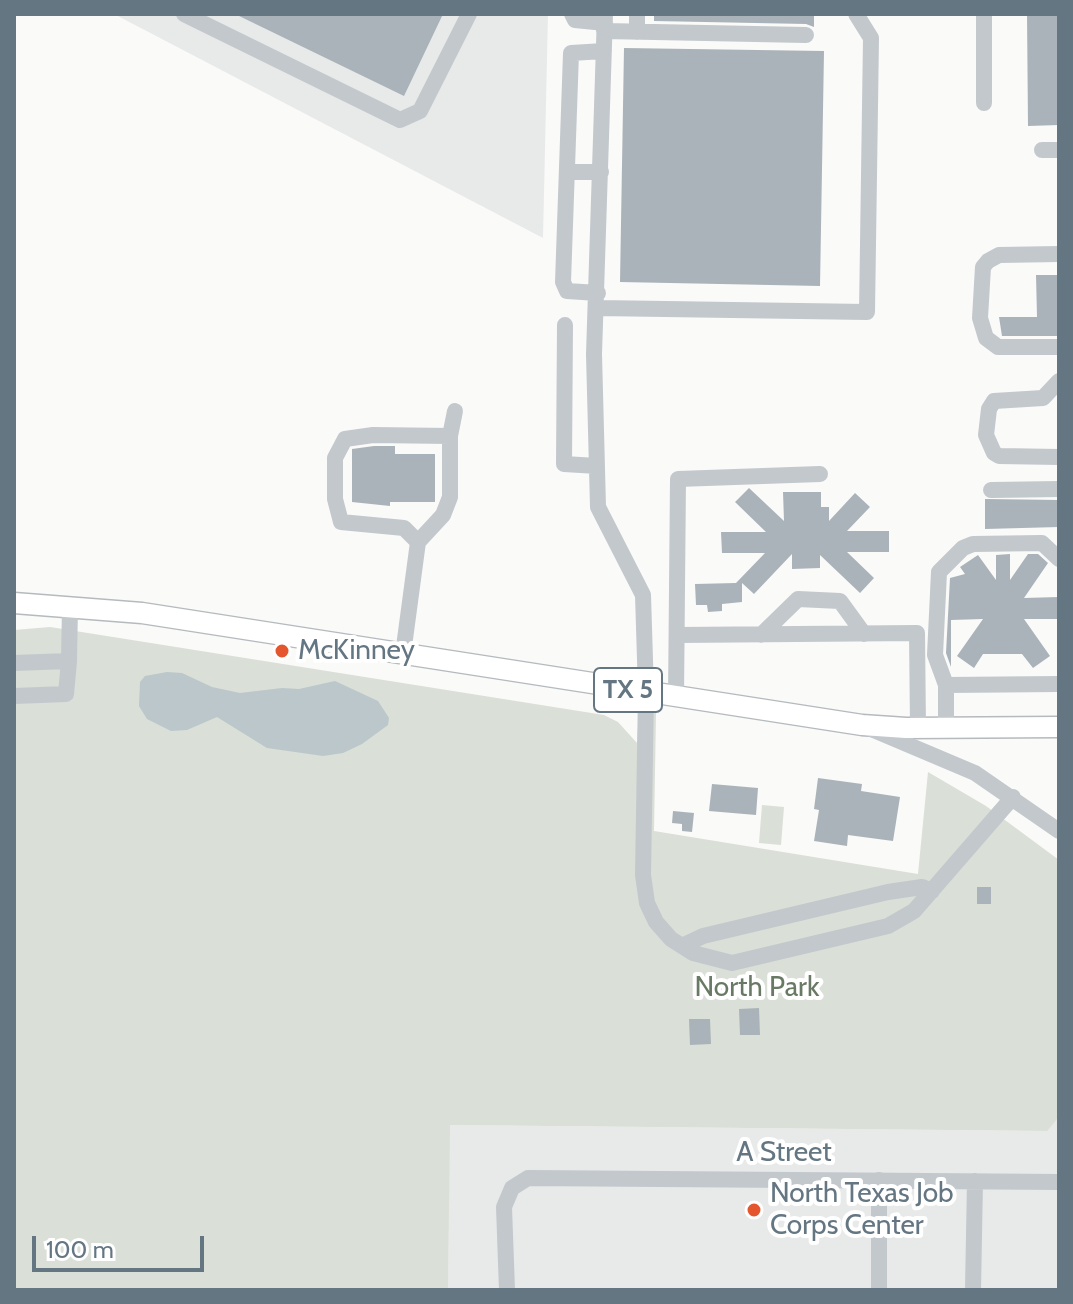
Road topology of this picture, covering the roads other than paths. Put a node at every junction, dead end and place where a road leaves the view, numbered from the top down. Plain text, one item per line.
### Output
1 (184, 14) edge
2 (469, 14) edge
3 (572, 14) edge
4 (637, 14) edge
5 (856, 14) edge
6 (984, 14) edge
7 (604, 23) edge
8 (637, 32) junction
9 (806, 35) dead end
10 (604, 51) junction
11 (984, 103) dead end
12 (1042, 150) dead end
13 (1059, 150) edge
14 (567, 172) junction
15 (601, 172) junction
16 (1059, 254) edge
17 (598, 300) junction
18 (565, 325) dead end
19 (1059, 347) edge
20 (1059, 381) edge
21 (455, 411) dead end
22 (450, 436) junction
23 (1059, 457) edge
24 (597, 466) junction
25 (820, 474) dead end
26 (1059, 489) edge
27 (991, 490) dead end
28 (418, 542) junction
29 (1059, 559) edge
30 (14, 603) edge
31 (70, 606) junction
32 (864, 634) junction
33 (677, 635) junction
34 (761, 635) junction
35 (403, 654) junction
36 (69, 661) junction
37 (14, 663) edge
38 (1059, 684) edge
39 (946, 685) junction
40 (646, 692) junction
41 (14, 696) edge
42 (676, 698) junction
43 (862, 725) junction
44 (1059, 727) edge
45 (932, 729) junction
46 (933, 753) junction
47 (1013, 797) junction
48 (1059, 831) edge
49 (932, 891) junction
50 (682, 946) junction
51 (879, 1180) junction
52 (975, 1181) junction
53 (1059, 1182) edge
54 (507, 1290) edge
55 (879, 1290) edge
56 (973, 1290) edge

1 - 2 street
3 - 7 street
4 - 8 street
5 - 17 street
6 - 11 street
7 - 8 street
7 - 10 street
8 - 9 street
10 - 14 street
10 - 15 street
12 - 13 street
14 - 15 street
14 - 17 street
15 - 17 street
16 - 19 street
17 - 24 street
18 - 24 street
20 - 23 street
21 - 22 street
22 - 28 street
22 - 28 street
24 - 40 street
25 - 33 street
26 - 27 street
28 - 35 street
29 - 39 street
30 - 31 main road, TX 5
31 - 35 main road, TX 5
31 - 36 street
32 - 34 street
32 - 34 street
32 - 45 street
33 - 34 street
33 - 42 street
35 - 40 main road, TX 5
36 - 37 street
36 - 41 street
38 - 39 street
39 - 45 street
40 - 42 main road, TX 5
40 - 50 street
42 - 43 main road, TX 5
43 - 45 main road, TX 5
43 - 46 street
44 - 45 main road, TX 5
45 - 46 street
46 - 47 street
47 - 48 street
47 - 49 street
49 - 50 street
49 - 50 street
51 - 52 street, A Street
51 - 54 street, A Street
51 - 55 street
52 - 53 street, A Street
52 - 56 street

